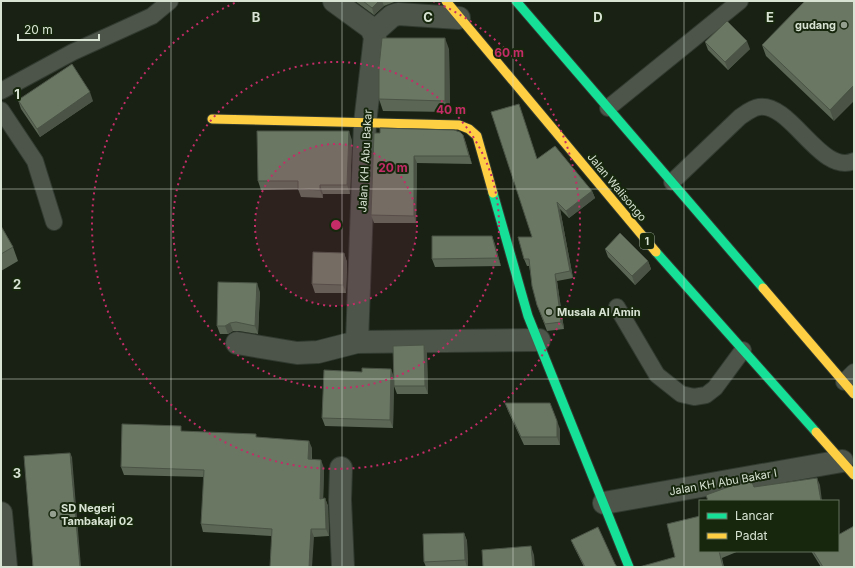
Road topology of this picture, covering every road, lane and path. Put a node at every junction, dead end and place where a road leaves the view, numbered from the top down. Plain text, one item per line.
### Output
1 (170, 1) edge
2 (334, 1) edge
3 (516, 1) edge
4 (730, 4) edge
5 (452, 9) edge
6 (374, 32) junction
7 (1, 91) edge
8 (608, 108) junction
9 (1, 110) edge
10 (212, 119) dead end
11 (365, 123) junction
12 (854, 161) edge
13 (672, 182) junction
14 (54, 222) dead end
15 (617, 307) dead end
16 (539, 340) junction
17 (357, 342) junction
18 (237, 343) dead end
19 (743, 350) junction
20 (849, 377) edge
21 (854, 394) edge
22 (341, 468) dead end
23 (848, 468) edge
24 (604, 503) junction
25 (1, 513) edge
26 (6, 567) edge
27 (343, 567) edge
28 (629, 567) edge

1 - 7 lane
2 - 6 street
3 - 8 main road
4 - 8 lane
5 - 6 street
5 - 19 main road, Jalan Walisongo / 1
6 - 11 street, Jalan KH Abu Bakar
8 - 13 main road
9 - 14 lane
10 - 11 main road
11 - 16 main road
11 - 17 street, Jalan KH Abu Bakar
12 - 13 lane
13 - 20 main road
15 - 19 lane
16 - 17 street
16 - 24 main road
17 - 18 street
19 - 23 main road, Jalan Walisongo / 1
20 - 21 main road
22 - 27 street
23 - 24 street, Jalan KH Abu Bakar I
24 - 28 main road
25 - 26 street

